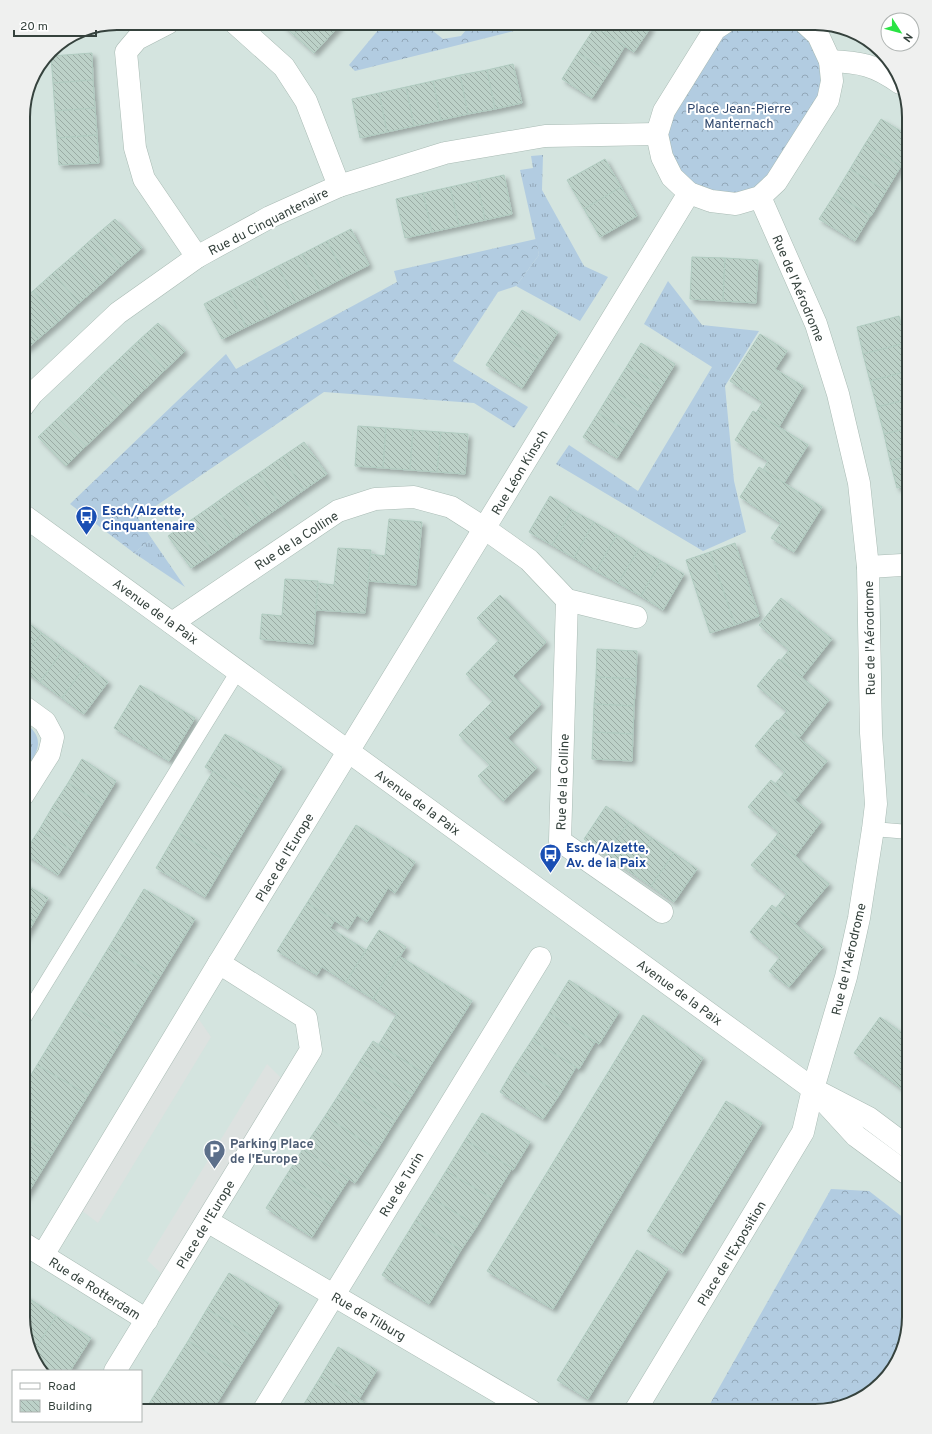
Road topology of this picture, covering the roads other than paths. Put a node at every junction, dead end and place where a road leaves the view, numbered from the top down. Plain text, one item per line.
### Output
1 (154, 30) edge
2 (243, 30) edge
3 (714, 30) edge
4 (813, 30) edge
5 (830, 61) junction
6 (892, 77) edge
7 (657, 134) junction
8 (339, 186) junction
9 (689, 192) junction
10 (760, 197) junction
11 (197, 257) junction
12 (30, 397) edge
13 (30, 520) edge
14 (484, 528) junction
15 (902, 564) edge
16 (868, 567) junction
17 (567, 600) junction
18 (636, 617) dead end
19 (172, 623) junction
20 (238, 671) junction
21 (30, 711) edge
22 (348, 751) junction
23 (30, 784) edge
24 (873, 829) junction
25 (902, 831) edge
26 (662, 912) dead end
27 (540, 958) dead end
28 (219, 962) junction
29 (30, 1009) edge
30 (813, 1089) junction
31 (902, 1143) edge
32 (902, 1170) edge
33 (207, 1221) junction
34 (30, 1247) edge
35 (42, 1255) junction
36 (334, 1295) junction
37 (146, 1320) junction
38 (116, 1370) edge
39 (267, 1404) edge
40 (519, 1404) edge
41 (640, 1404) edge

1 - 11 street, Rue du Cinquantenaire
2 - 8 street, Rue du Cinquantenaire
3 - 7 street
4 - 5 street
5 - 6 street
5 - 10 street
7 - 8 street, Rue du Cinquantenaire
7 - 9 street
8 - 11 street, Rue du Cinquantenaire
9 - 10 street
9 - 14 street, Rue Léon Kinsch
10 - 16 street, Rue de l'Aérodrome
11 - 12 street, Rue du Cinquantenaire
13 - 19 street, Avenue de la Paix
14 - 17 street, Rue de la Colline
14 - 19 street, Rue de la Colline
14 - 22 street, Rue Léon Kinsch
15 - 16 street
16 - 24 street, Rue de l'Aérodrome
17 - 18 street
17 - 26 street, Rue de la Colline
19 - 20 street, Avenue de la Paix
20 - 22 street, Avenue de la Paix
20 - 29 lane
21 - 23 street
22 - 28 street, Place de l'Europe
22 - 30 street, Avenue de la Paix
24 - 25 lane
24 - 30 street, Rue de l'Aérodrome
27 - 36 street, Rue de Turin
28 - 33 street, Place de l'Europe
28 - 35 street, Place de l'Europe
30 - 31 street, Avenue de la Paix
30 - 32 street, Avenue de la Paix
30 - 41 street, Place de l'Exposition
33 - 36 street, Rue de Tilburg
33 - 37 street, Place de l'Europe
34 - 35 street, Rue de Rotterdam
35 - 37 street, Rue de Rotterdam
36 - 39 street, Rue de Turin
36 - 40 street, Rue de Tilburg
37 - 38 street, Place de l'Europe

